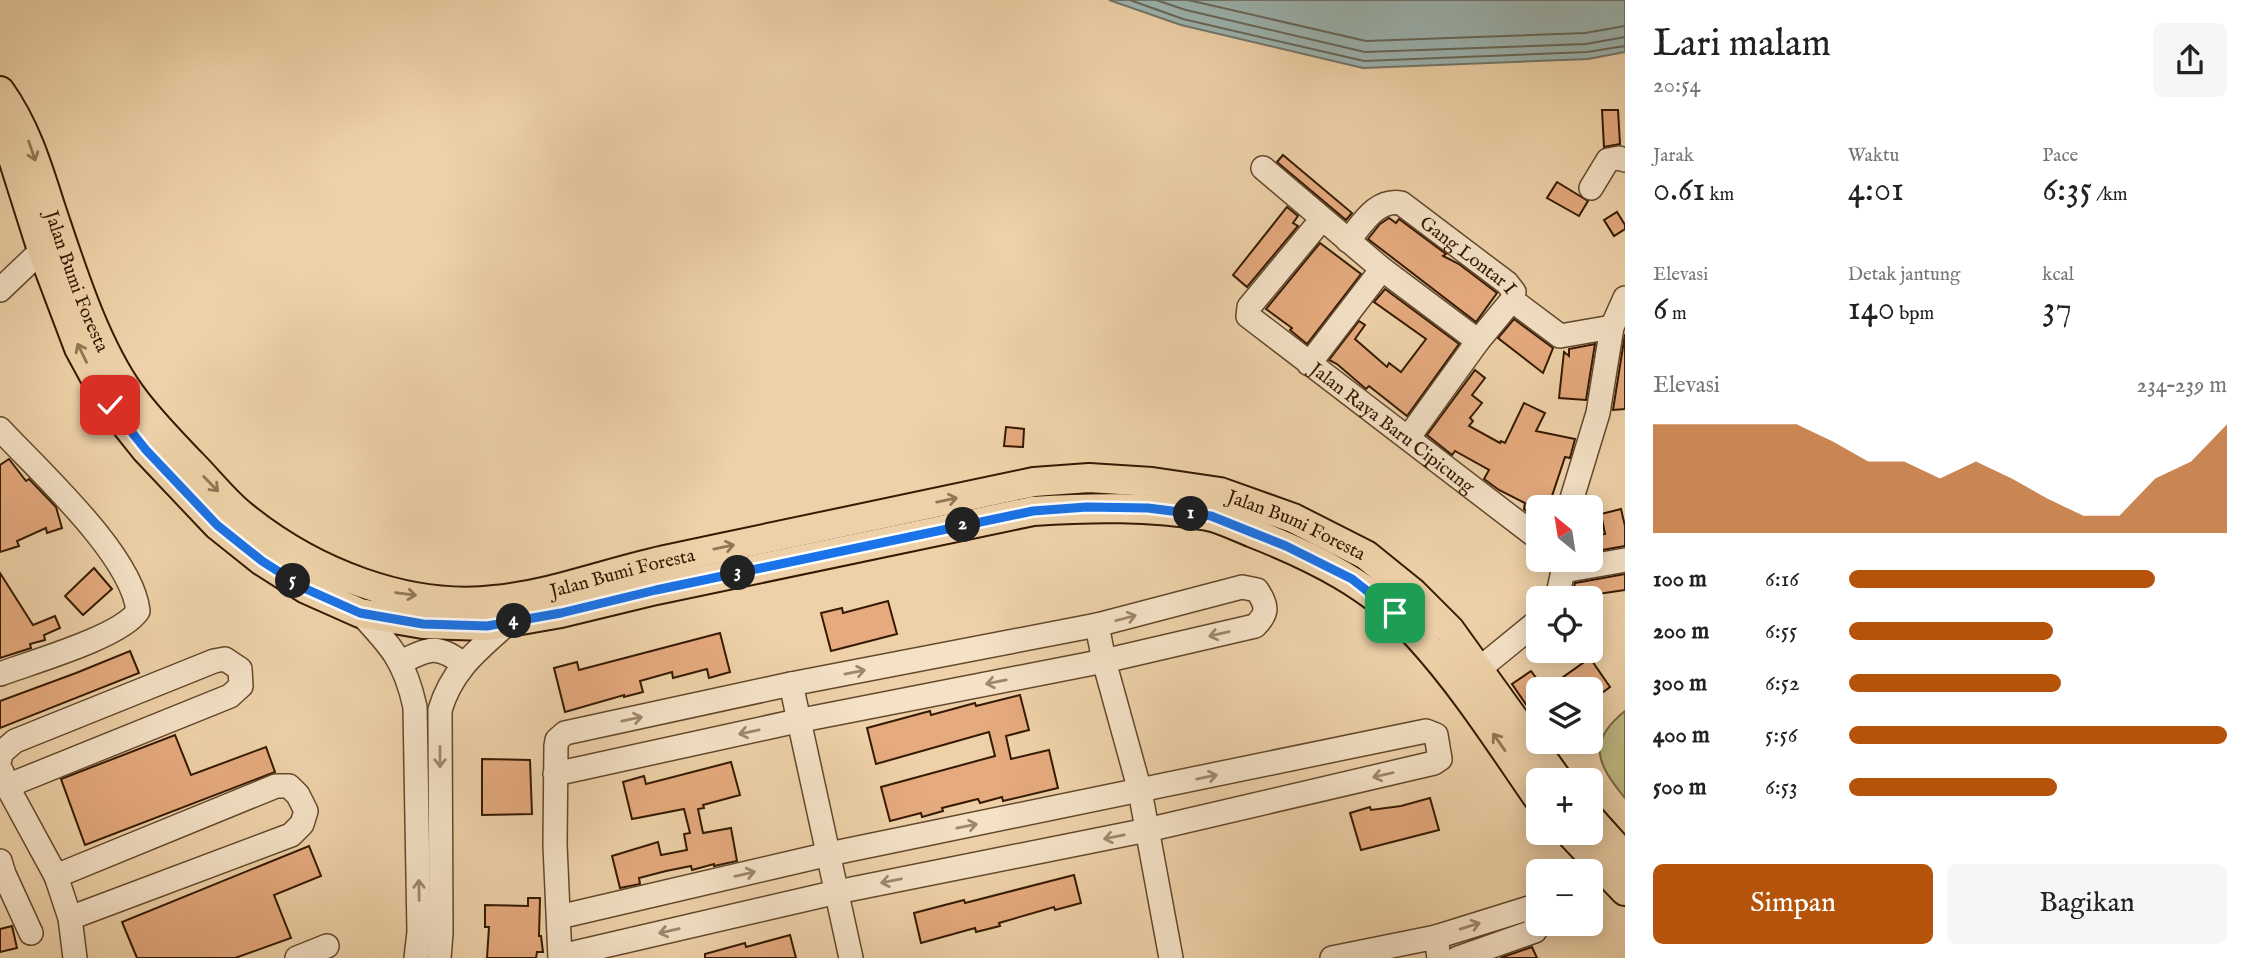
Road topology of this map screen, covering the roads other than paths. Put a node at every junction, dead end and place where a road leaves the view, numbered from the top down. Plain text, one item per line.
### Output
1 (0, 91) edge
2 (0, 128) edge
3 (1264, 169) dead end
4 (1322, 219) junction
5 (1348, 241) junction
6 (52, 245) junction
7 (1382, 269) junction
8 (0, 290) edge
9 (1625, 298) edge
10 (1512, 300) junction
11 (1612, 327) junction
12 (1478, 341) junction
13 (1615, 361) edge
14 (1309, 363) junction
15 (0, 429) edge
16 (1408, 438) junction
17 (155, 442) junction
18 (1573, 495) edge
19 (1526, 529) edge
20 (1625, 560) edge
21 (1603, 562) edge
22 (653, 576) junction
23 (360, 613) junction
24 (509, 622) junction
25 (1097, 625) junction
26 (1526, 631) edge
27 (1104, 661) junction
28 (401, 662) junction
29 (463, 664) junction
30 (1478, 670) junction
31 (0, 674) edge
32 (791, 684) junction
33 (797, 721) junction
34 (0, 760) edge
35 (1549, 768) edge
36 (555, 774) junction
37 (1526, 781) edge
38 (6, 786) junction
39 (1140, 791) junction
40 (429, 798) junction
41 (1147, 830) junction
42 (1603, 832) edge
43 (1581, 845) edge
44 (829, 854) junction
45 (1625, 857) edge
46 (1, 870) edge
47 (56, 876) junction
48 (1625, 891) edge
49 (837, 892) junction
50 (559, 917) junction
51 (71, 918) junction
52 (31, 933) dead end
53 (327, 946) dead end
54 (1437, 948) edge
55 (560, 957) edge
56 (75, 958) edge
57 (298, 958) edge
58 (416, 958) edge
59 (439, 958) edge
60 (851, 958) edge
61 (1171, 958) edge
62 (1332, 958) edge
63 (1458, 958) edge

1 -> 6 main road, Jalan Bumi Foresta
2 - 6 main road, Jalan Bumi Foresta
3 - 4 street
4 - 5 street
4 - 14 street, Jalan Raya Baru Cipicung
5 - 7 street
5 - 10 street, Gang Lontar I
6 - 8 street
6 - 17 main road, Jalan Bumi Foresta
7 - 12 street
7 - 14 street
9 - 11 street
10 - 11 street
10 - 12 street, Gang Lontar I
11 - 13 street
12 - 16 street, Gang Lontar I
13 - 18 street
14 - 16 street, Jalan Raya Baru Cipicung
15 - 31 street
16 - 19 street, Jalan Raya Baru Cipicung
17 -> 22 main road, Jalan Bumi Foresta
17 - 23 main road, Jalan Bumi Foresta
20 - 21 street
22 - 24 main road, Jalan Bumi Foresta
22 -> 30 main road, Jalan Bumi Foresta
37 -> 22 main road, Jalan Bumi Foresta
23 - 24 main road, Jalan Bumi Foresta
23 - 28 street
24 - 29 street
25 - 27 street
25 -> 27 street
32 -> 25 street
26 - 30 street
27 -> 33 street
27 - 39 street
28 - 29 street
28 - 40 street
29 -> 40 street
30 - 35 main road, Jalan Bumi Foresta
32 - 33 street
36 -> 32 street
33 -> 36 street
33 - 44 street
34 - 38 street
34 - 38 street
36 - 50 street
38 - 47 street
39 - 41 street
39 -> 41 street
44 -> 39 street
58 -> 40 street
40 - 59 street
41 -> 49 street
41 - 61 street
42 - 45 main road
43 - 48 main road
44 - 49 street
50 -> 44 street
46 - 52 street
47 - 51 street
47 - 51 street
49 -> 55 street
49 - 60 street
50 - 55 street
51 - 56 street
53 - 57 street
54 - 62 street
54 -> 63 street

